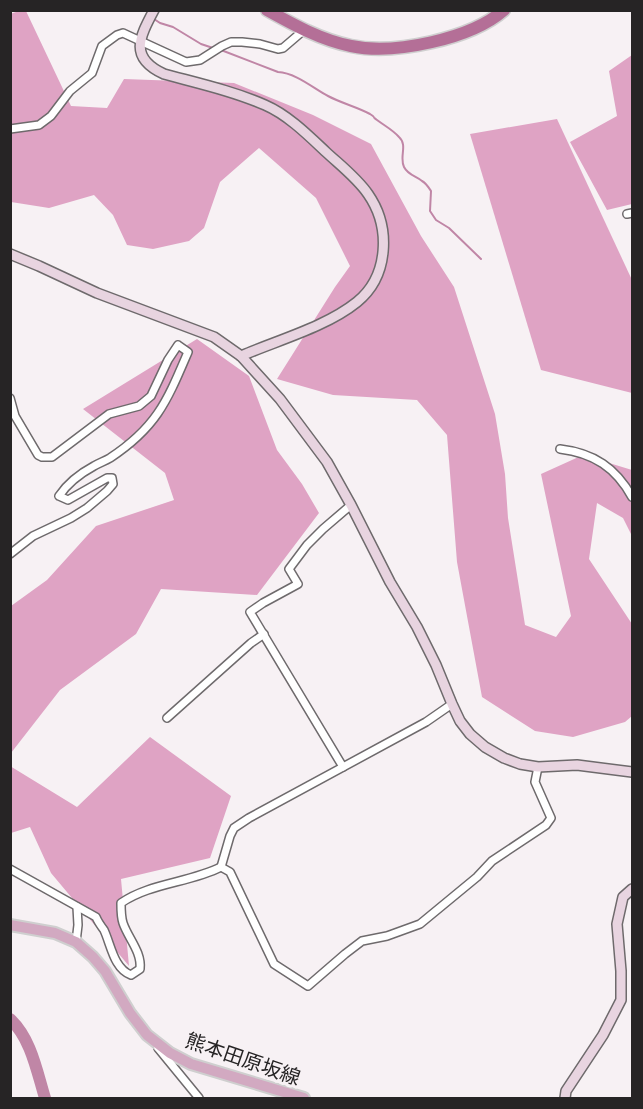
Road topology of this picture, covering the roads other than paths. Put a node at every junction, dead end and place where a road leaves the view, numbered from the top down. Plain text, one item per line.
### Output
1 (154, 10) edge
2 (267, 10) edge
3 (504, 10) edge
4 (304, 30) junction
5 (141, 41) junction
6 (10, 129) edge
7 (10, 254) edge
8 (241, 356) junction
9 (11, 400) edge
10 (560, 449) dead end
11 (633, 498) edge
12 (351, 505) junction
13 (10, 554) edge
14 (264, 634) junction
15 (452, 704) junction
16 (167, 718) dead end
17 (343, 767) junction
18 (538, 767) junction
19 (633, 772) edge
20 (221, 867) junction
21 (10, 869) edge
22 (633, 889) edge
23 (77, 907) junction
24 (10, 925) edge
25 (76, 942) junction
26 (147, 1035) junction
27 (200, 1098) edge
28 (304, 1098) edge
29 (565, 1098) edge

1 - 5 street
2 - 4 highway
3 - 4 highway
4 - 5 street
5 - 6 street
5 - 8 street
7 - 8 street
8 - 12 street
9 - 13 street
10 - 11 street
12 - 14 street
12 - 15 street
14 - 16 street
14 - 17 street
15 - 17 street
15 - 18 street
17 - 20 street
18 - 19 street
18 - 20 street
20 - 23 street
21 - 23 street
22 - 29 street
23 - 25 street
24 - 25 main road, 熊本田原坂線
25 - 26 main road, 熊本田原坂線
26 - 27 street
26 - 28 main road, 熊本田原坂線

